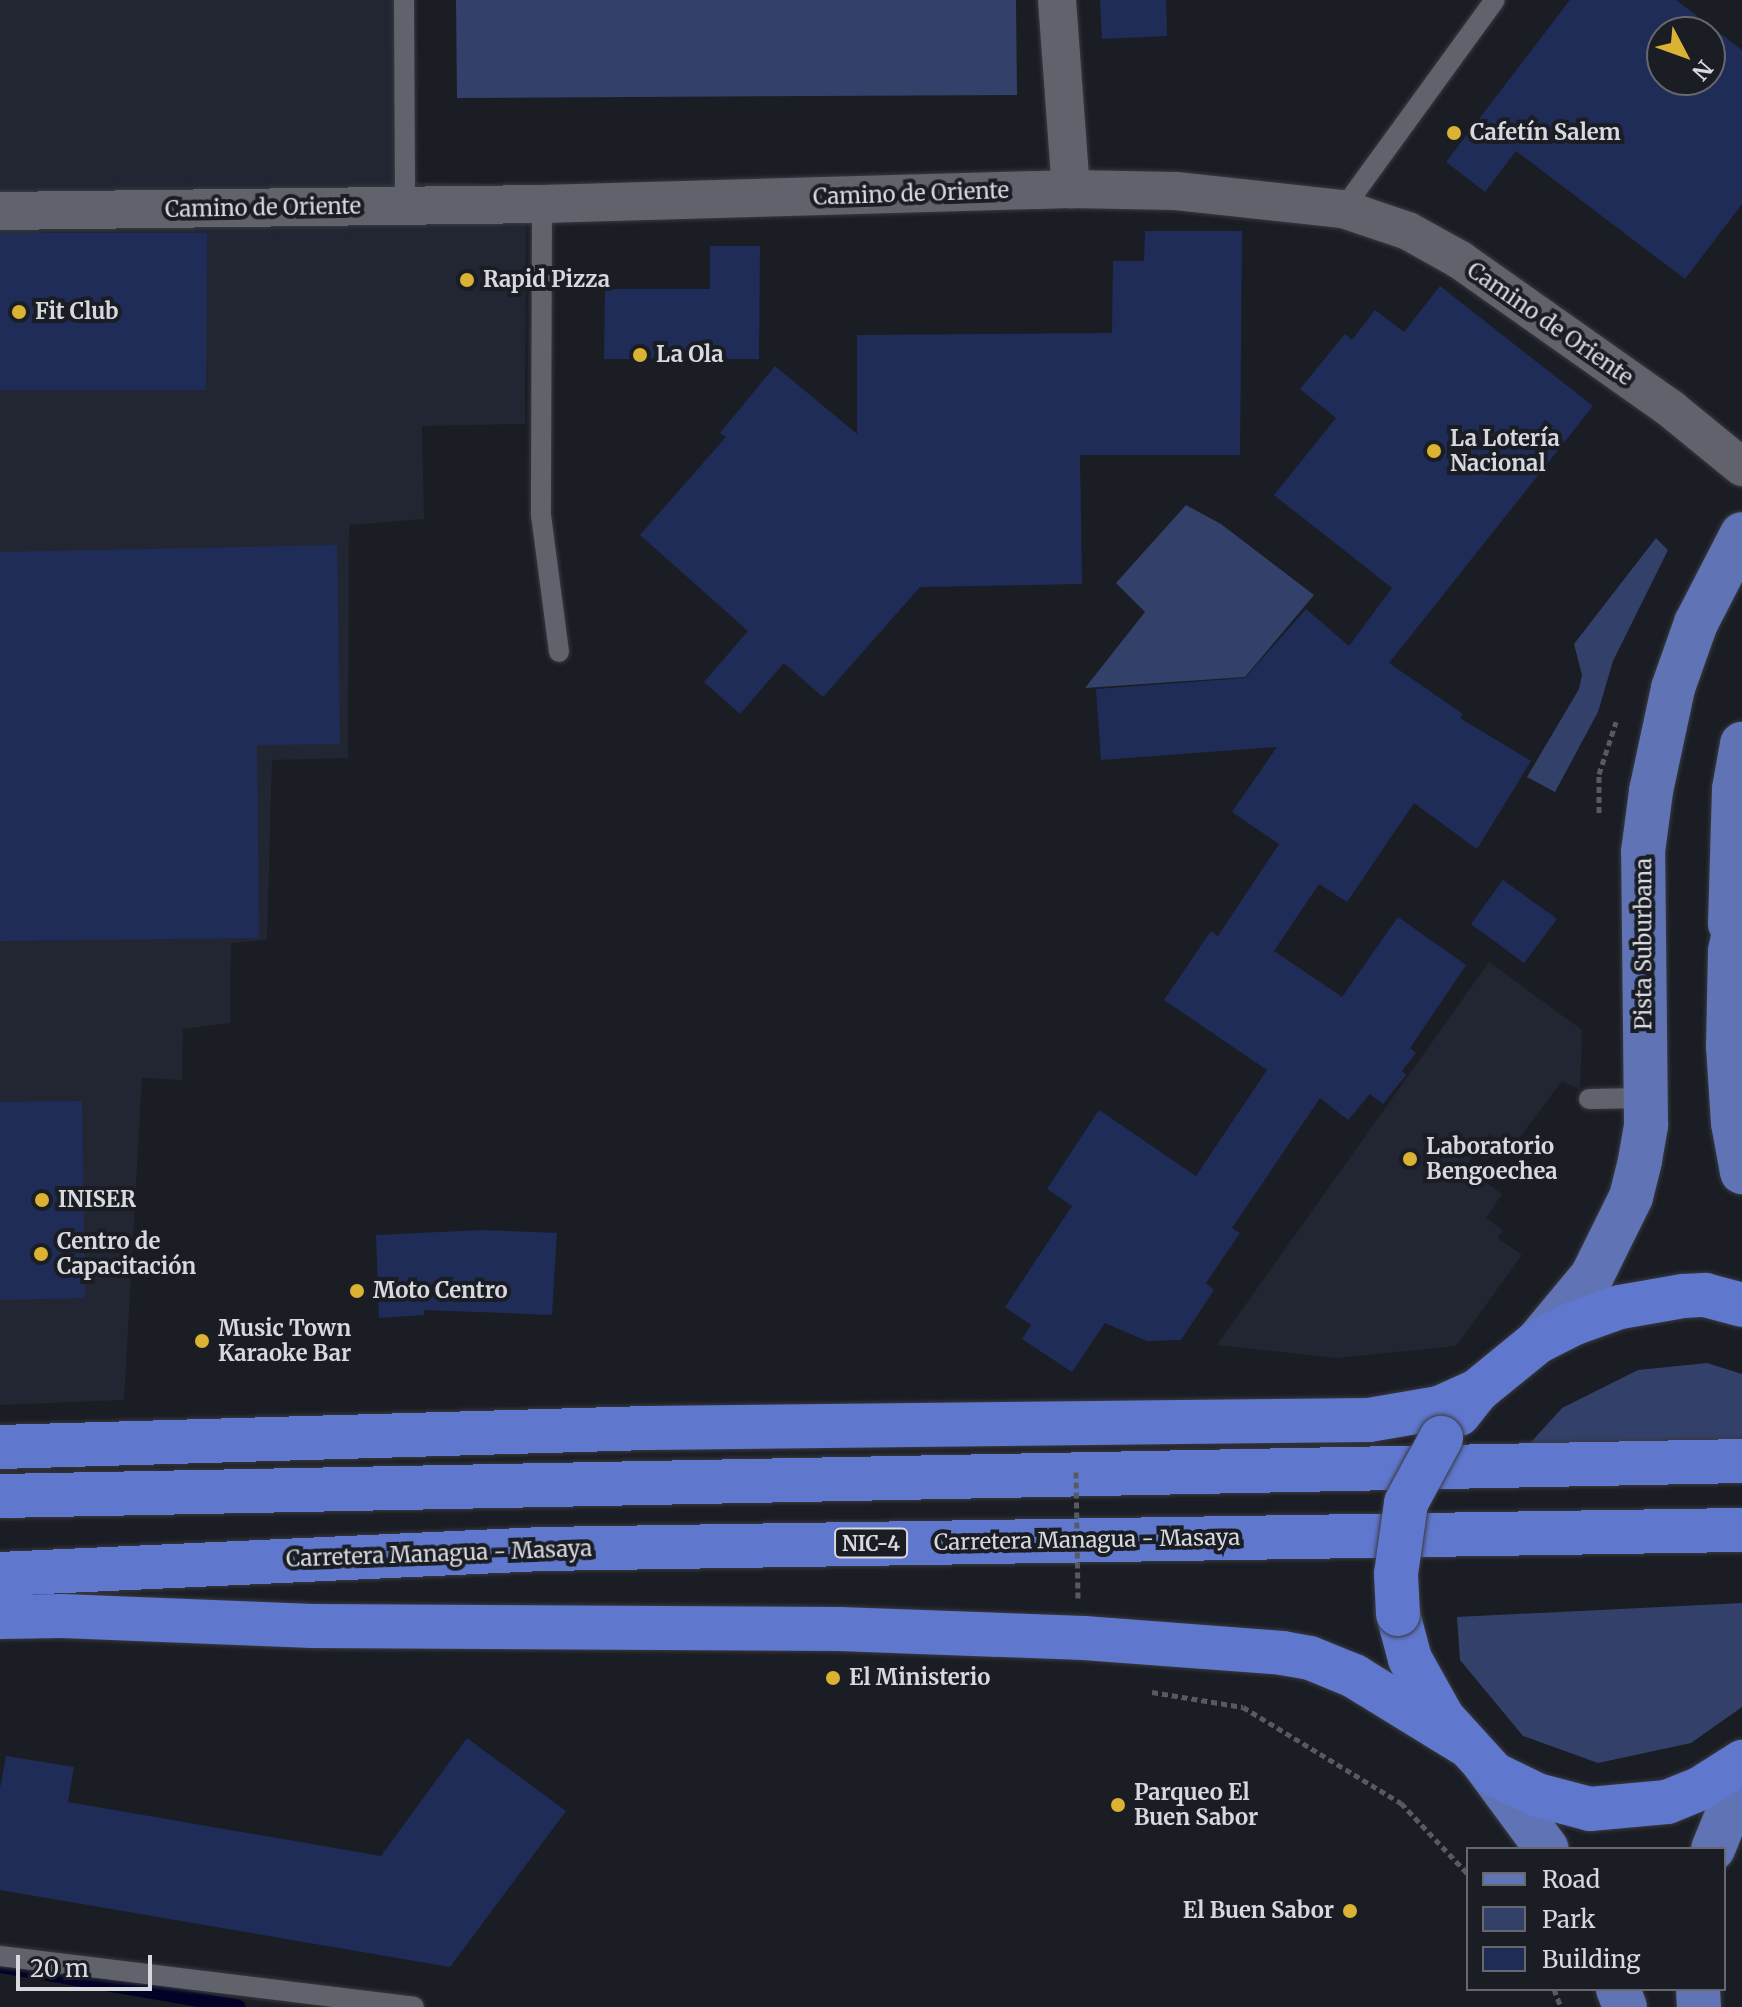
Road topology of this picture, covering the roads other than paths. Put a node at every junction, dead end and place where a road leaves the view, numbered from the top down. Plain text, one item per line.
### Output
1 (404, 0) edge
2 (1057, 0) edge
3 (1495, 0) edge
4 (1071, 189) junction
5 (542, 204) junction
6 (405, 206) junction
7 (1343, 209) junction
8 (0, 211) edge
9 (1742, 467) edge
10 (1742, 534) edge
11 (559, 652) dead end
12 (1742, 744) edge
13 (1742, 895) edge
14 (1730, 951) junction
15 (1645, 1098) junction
16 (1589, 1099) dead end
17 (1742, 1172) edge
18 (1742, 1305) edge
19 (1537, 1342) junction
20 (1477, 1391) junction
21 (0, 1447) edge
22 (1742, 1461) edge
23 (0, 1496) edge
24 (1742, 1530) edge
25 (0, 1574) edge
26 (0, 1617) edge
27 (1474, 1754) junction
28 (1742, 1762) edge
29 (1742, 1778) edge
30 (1545, 1847) edge
31 (1714, 1847) edge
32 (0, 1956) edge
33 (414, 2007) edge

1 - 6 lane
2 - 4 street
3 - 7 lane
4 - 5 street, Camino de Oriente
4 - 7 street, Camino de Oriente
5 - 6 street, Camino de Oriente
5 - 11 lane
6 - 8 street, Camino de Oriente
7 - 9 street, Camino de Oriente
10 - 15 main road, Pista Suburbana
12 - 14 main road
13 - 14 main road
14 - 17 main road
15 - 16 lane
15 - 19 main road, Pista Suburbana
18 - 19 highway
19 - 20 highway
20 - 21 highway
20 - 27 highway, bridge
22 - 23 highway
24 - 25 highway, Carretera Managua - Masaya / NIC-4
26 - 27 highway
27 - 28 highway
27 - 30 main road
29 - 31 main road
32 - 33 lane

